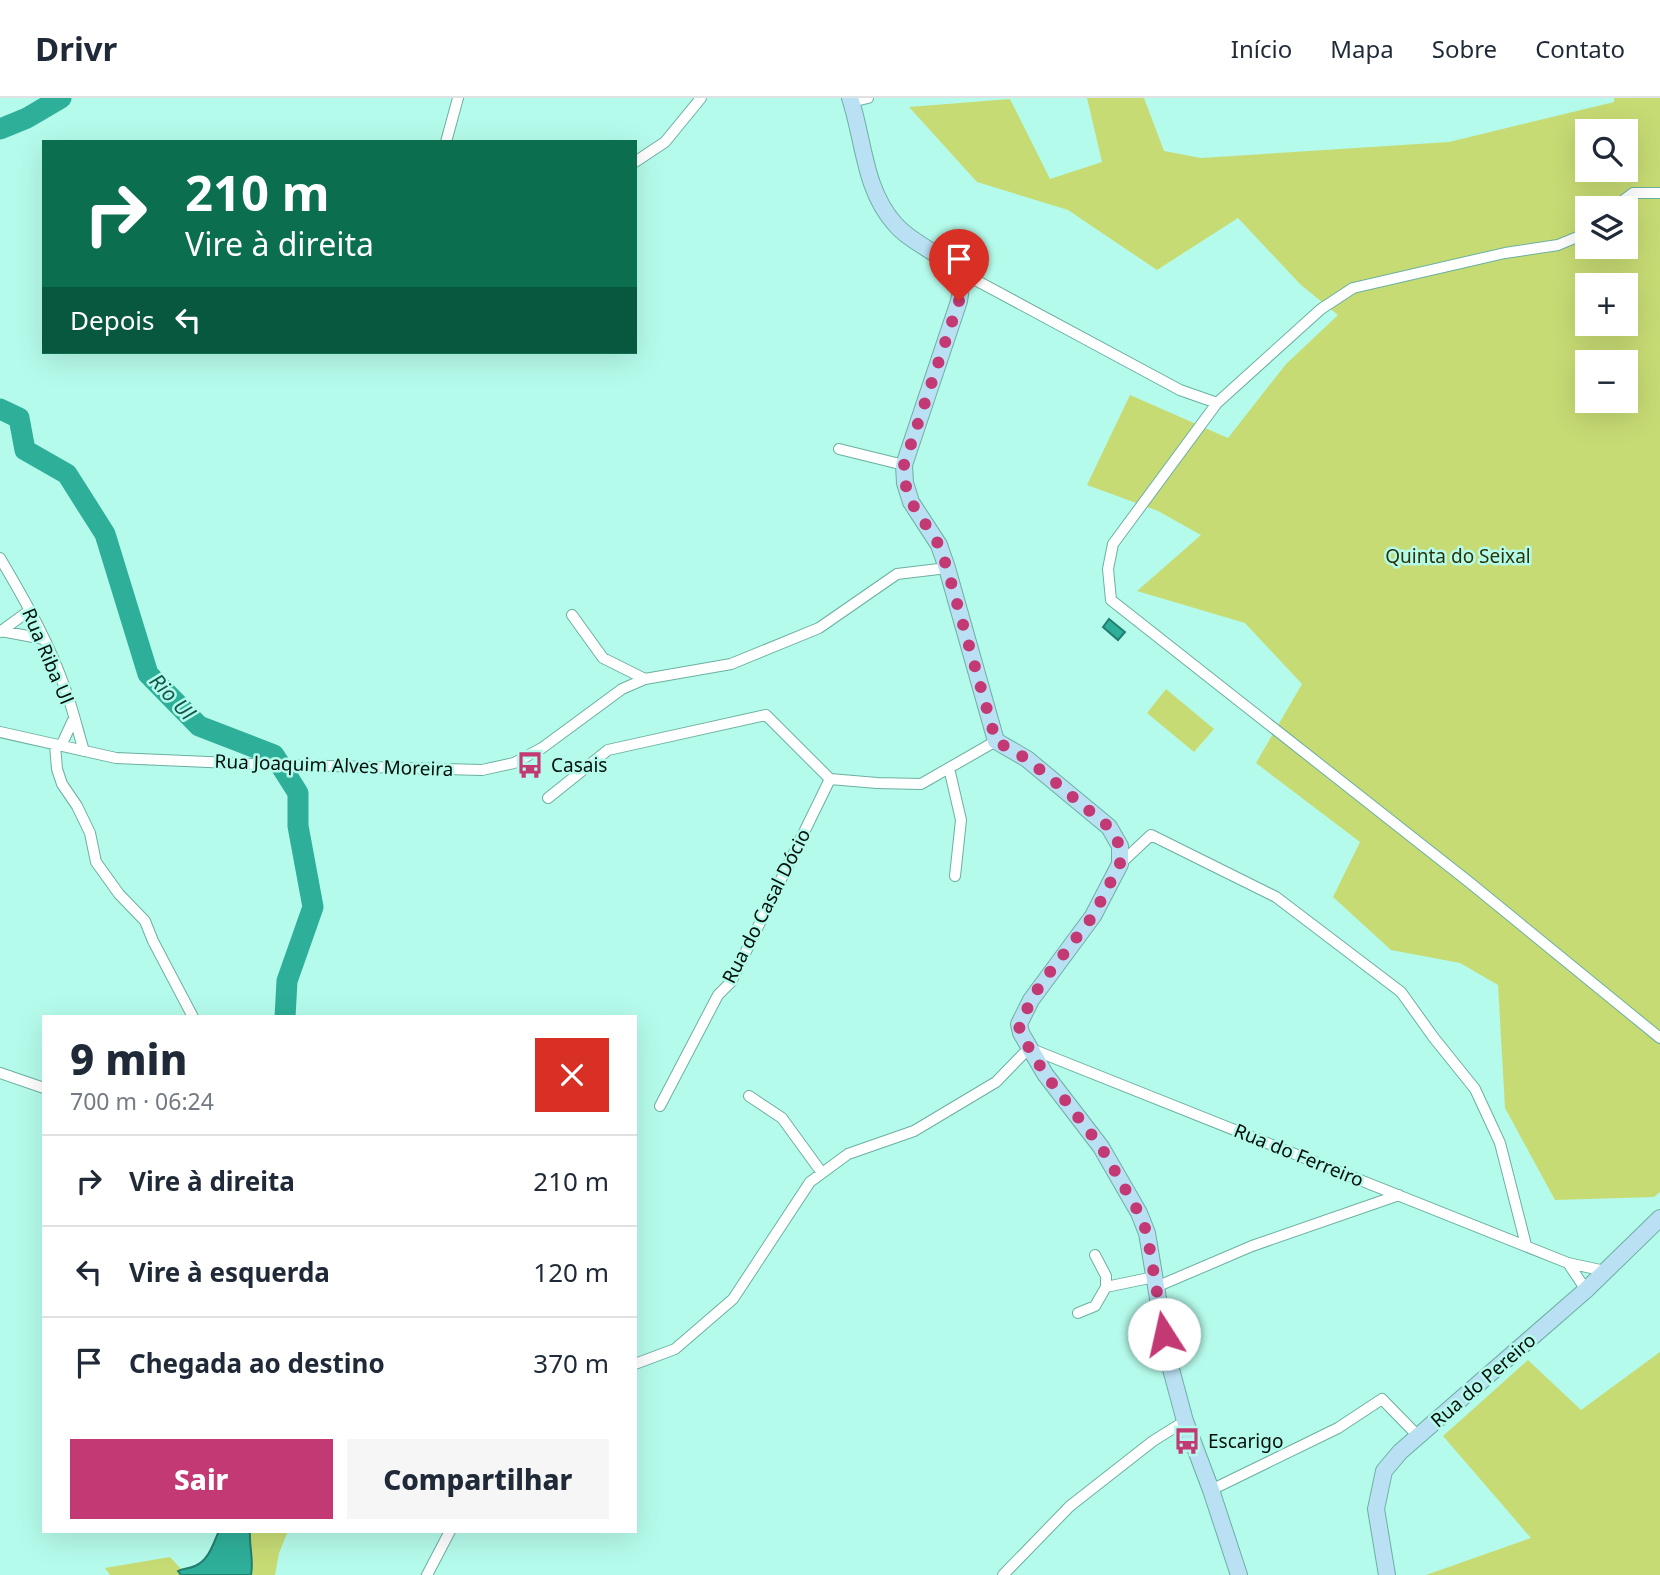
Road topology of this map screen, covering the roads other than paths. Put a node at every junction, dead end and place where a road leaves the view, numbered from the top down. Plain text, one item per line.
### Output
1 (458, 98) edge
2 (701, 98) edge
3 (856, 99) edge
4 (447, 140) edge
5 (637, 161) edge
6 (1660, 193) edge
7 (1629, 196) edge
8 (1575, 238) edge
9 (955, 269) junction
10 (1217, 403) junction
11 (839, 449) dead end
12 (904, 465) junction
13 (0, 558) edge
14 (947, 568) junction
15 (30, 610) junction
16 (572, 615) dead end
17 (1, 631) edge
18 (44, 639) junction
19 (645, 679) junction
20 (73, 720) junction
21 (0, 732) edge
22 (996, 741) junction
23 (58, 746) junction
24 (84, 751) junction
25 (949, 768) junction
26 (830, 779) junction
27 (548, 798) dead end
28 (1120, 864) junction
29 (955, 876) dead end
30 (192, 1015) edge
31 (1660, 1038) edge
32 (1029, 1048) junction
33 (0, 1073) edge
34 (42, 1087) edge
35 (749, 1096) dead end
36 (660, 1106) dead end
37 (822, 1172) junction
38 (1399, 1195) junction
39 (1660, 1218) edge
40 (1526, 1245) junction
41 (1095, 1255) dead end
42 (1568, 1262) junction
43 (1605, 1271) junction
44 (1155, 1282) junction
45 (1106, 1287) junction
46 (1586, 1290) junction
47 (1078, 1313) dead end
48 (637, 1363) edge
49 (1185, 1421) junction
50 (1418, 1436) junction
51 (1211, 1490) junction
52 (449, 1533) edge
53 (427, 1575) edge
54 (1003, 1575) edge
55 (1239, 1575) edge
56 (1387, 1575) edge

1 - 4 street
2 - 5 street
3 - 9 street
6 - 7 street
8 - 10 street
9 - 10 street
9 - 12 street
10 - 31 street
11 - 12 street
12 - 14 street
13 - 15 street, Rua Riba Ul
14 - 19 street, Rua Joaquim Alves Moreira
14 - 22 street
15 - 17 street
15 - 18 street, Rua Riba Ul
16 - 19 street
17 - 18 street
18 - 20 street, Rua Riba Ul
19 - 24 street, Rua Joaquim Alves Moreira
20 - 23 street, Rua Riba Ul
20 - 24 street, Rua Riba Ul
21 - 23 street, Rua Joaquim Alves Moreira
22 - 25 street
22 - 28 street
23 - 24 street, Rua Joaquim Alves Moreira
23 - 30 street
25 - 26 street
25 - 29 street
26 - 27 street
26 - 36 street, Rua do Casal Dócio
28 - 32 street
28 - 40 street
32 - 37 street
32 - 38 street, Rua do Ferreiro
32 - 44 street
33 - 34 street
35 - 37 street
37 - 48 street
38 - 40 street, Rua do Ferreiro
38 - 44 street
39 - 43 street, Rua do Pereiro
40 - 42 street, Rua do Ferreiro
41 - 45 street
42 - 43 street, Rua do Ferreiro
42 - 46 street
43 - 46 street, Rua do Pereiro
44 - 45 street
44 - 49 street
45 - 47 street
46 - 50 street, Rua do Pereiro
49 - 51 street
49 - 54 street
50 - 51 street
50 - 56 street, Rua do Pereiro
51 - 55 street
52 - 53 street

